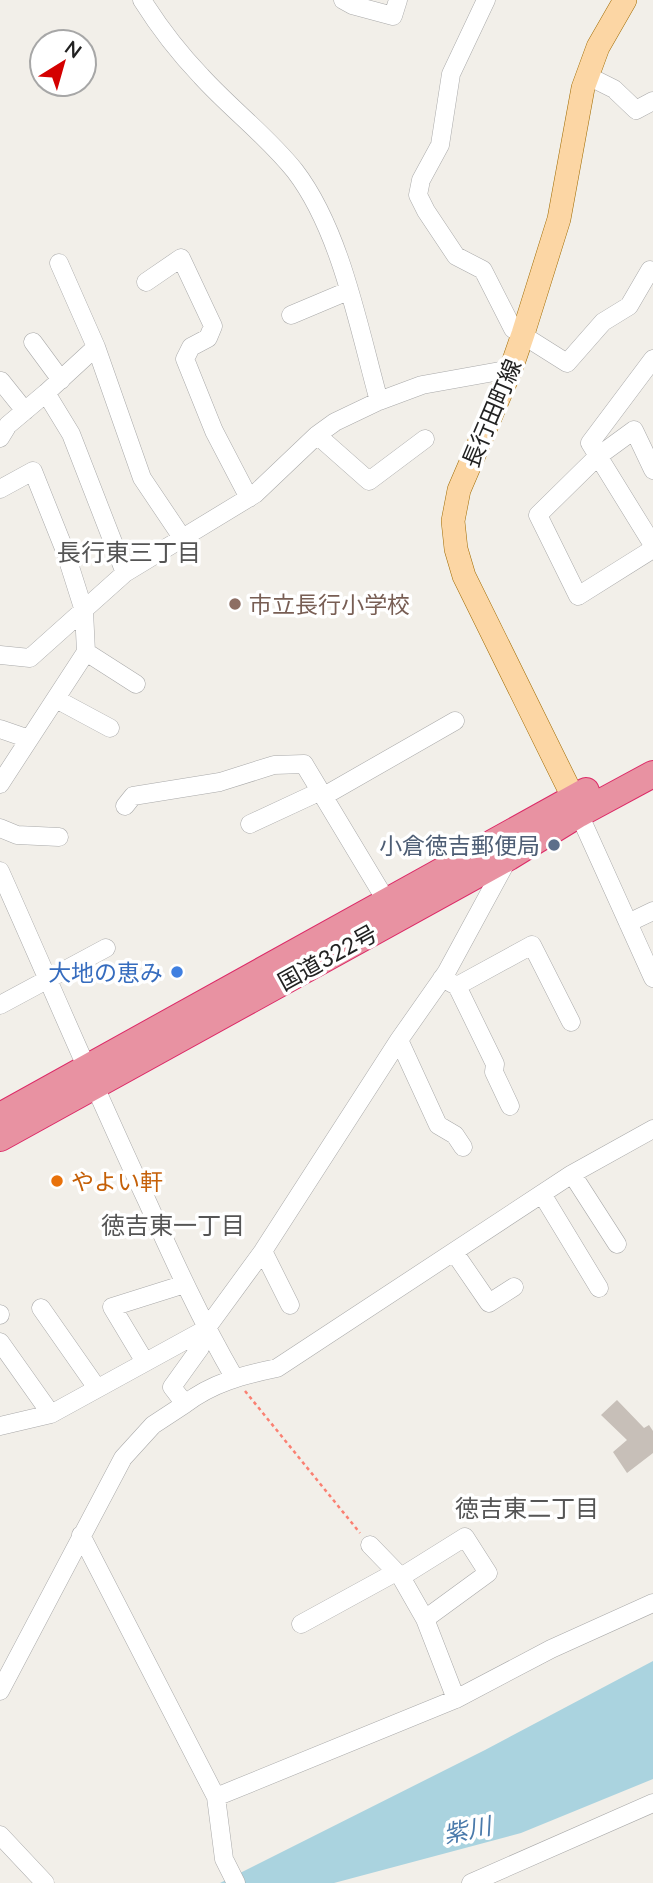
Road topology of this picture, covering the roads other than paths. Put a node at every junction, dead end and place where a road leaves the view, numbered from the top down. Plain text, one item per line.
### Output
1 (142, 0) edge
2 (343, 0) edge
3 (398, 0) edge
4 (486, 0) edge
5 (625, 0) edge
6 (588, 76) junction
7 (653, 101) edge
8 (58, 263) dead end
9 (650, 270) dead end
10 (146, 282) dead end
11 (348, 291) junction
12 (291, 315) dead end
13 (523, 334) junction
14 (33, 342) dead end
15 (96, 347) junction
16 (653, 359) edge
17 (511, 369) junction
18 (61, 380) junction
19 (1, 381) edge
20 (46, 393) junction
21 (379, 401) junction
22 (25, 411) junction
23 (317, 435) junction
24 (0, 438) edge
25 (425, 439) dead end
26 (597, 457) junction
27 (653, 470) edge
28 (0, 489) edge
29 (249, 498) junction
30 (183, 539) junction
31 (653, 547) edge
32 (125, 573) junction
33 (84, 611) junction
34 (86, 652) junction
35 (0, 654) edge
36 (136, 684) dead end
37 (56, 699) junction
38 (455, 721) dead end
39 (110, 728) dead end
40 (0, 729) edge
41 (29, 739) junction
42 (653, 756) edge
43 (653, 774) edge
44 (0, 784) edge
45 (322, 794) junction
46 (125, 806) dead end
47 (576, 806) junction
48 (250, 824) dead end
49 (0, 828) edge
50 (59, 836) dead end
51 (509, 857) junction
52 (0, 871) edge
53 (387, 902) junction
54 (653, 911) edge
55 (628, 923) junction
56 (106, 948) dead end
57 (653, 978) edge
58 (48, 979) junction
59 (450, 982) junction
60 (0, 1005) edge
61 (571, 1022) dead end
62 (399, 1040) junction
63 (90, 1077) junction
64 (510, 1106) dead end
65 (0, 1116) edge
66 (653, 1129) edge
67 (0, 1138) edge
68 (463, 1147) dead end
69 (572, 1174) junction
70 (542, 1194) junction
71 (617, 1244) dead end
72 (263, 1251) junction
73 (454, 1252) junction
74 (185, 1284) junction
75 (514, 1287) dead end
76 (599, 1288) dead end
77 (290, 1305) dead end
78 (41, 1308) dead end
79 (206, 1329) junction
80 (0, 1342) edge
81 (145, 1362) junction
82 (6, 1363) edge
83 (234, 1377) junction
84 (97, 1388) junction
85 (185, 1404) junction
86 (51, 1413) junction
87 (0, 1426) edge
88 (81, 1535) junction
89 (370, 1545) road end
90 (398, 1575) junction
91 (653, 1603) edge
92 (425, 1619) junction
93 (301, 1623) dead end
94 (0, 1691) edge
95 (456, 1699) junction
96 (216, 1797) junction
97 (653, 1803) edge
98 (0, 1835) edge
99 (45, 1883) edge
100 (236, 1883) edge
101 (471, 1883) edge

1 - 11 street
2 - 3 street
4 - 13 street
5 - 6 main road, 長行田町線
6 - 7 street
6 - 13 main road, 長行田町線
8 - 15 street
9 - 13 street
10 - 29 street
11 - 12 street
11 - 21 street
13 - 17 main road, 長行田町線
14 - 18 street
15 - 18 street
15 - 30 street
16 - 26 street
17 - 21 street
17 - 47 main road, 長行田町線
18 - 20 street
19 - 22 street
20 - 22 street
20 - 32 street
21 - 23 street
22 - 24 street
23 - 25 street
23 - 29 street
26 - 27 street
26 - 31 street
26 - 31 street
28 - 33 street
29 - 30 street
30 - 32 street
32 - 33 street
33 - 34 street
33 - 35 street
34 - 36 street
34 - 37 street
37 - 39 street
37 - 41 street
38 - 45 street
40 - 41 street
41 - 44 street
42 - 47 highway, 国道322号
43 - 47 highway, 国道322号
45 - 46 street
45 - 48 street
45 - 53 street
47 - 51 highway, 国道322号
47 - 53 highway, 国道322号
47 - 55 street
49 - 50 street
51 - 59 street
51 - 63 highway, 国道322号
52 - 58 street
53 - 63 highway, 国道322号
54 - 55 street
55 - 57 street
56 - 58 street
58 - 60 street
58 - 63 street
59 - 61 street
59 - 62 street
59 - 64 street
62 - 68 street
62 - 72 street
63 - 65 highway, 国道322号
63 - 67 highway, 国道322号
63 - 74 street
66 - 69 street
69 - 70 street
69 - 71 street
70 - 73 street
70 - 76 street
72 - 77 street
72 - 79 street
73 - 75 street
73 - 83 street
74 - 79 street
74 - 81 street
78 - 84 street
79 - 81 street
79 - 83 street
79 - 85 street
80 - 82 street
81 - 84 street
82 - 86 street
83 - 85 street
84 - 86 street
85 - 88 street
86 - 87 street
88 - 94 street
88 - 96 street
89 - 90 street
90 - 92 street
90 - 92 street
90 - 93 street
91 - 95 street
92 - 95 street
95 - 96 street
96 - 100 street
97 - 101 street
98 - 99 street

